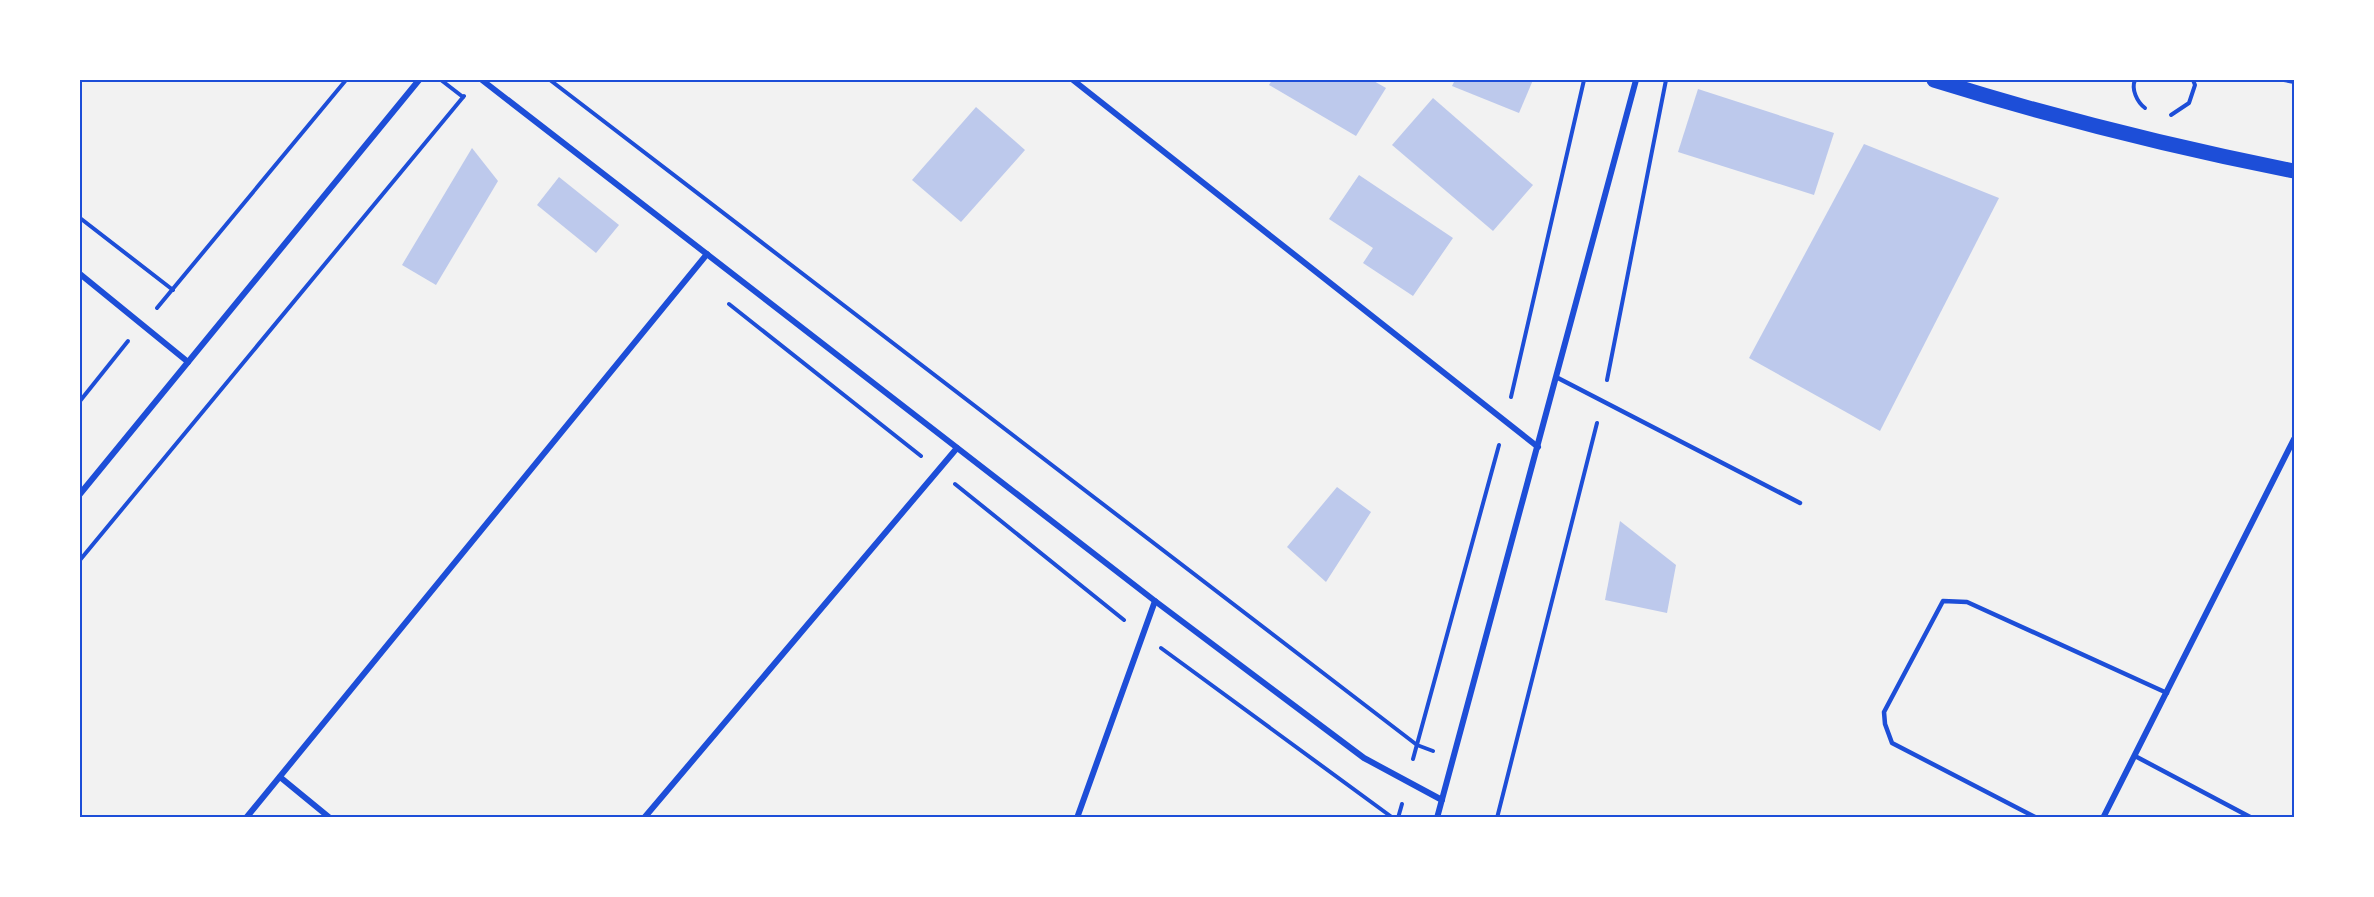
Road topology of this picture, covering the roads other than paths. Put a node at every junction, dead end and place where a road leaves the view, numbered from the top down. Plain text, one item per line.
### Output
1 (419, 80) edge
2 (482, 80) edge
3 (1073, 80) edge
4 (1636, 80) edge
5 (1934, 80) edge
6 (2295, 171) edge
7 (707, 254) junction
8 (80, 274) edge
9 (188, 362) junction
10 (1556, 377) junction
11 (2295, 440) edge
12 (1538, 447) junction
13 (957, 448) junction
14 (80, 494) edge
15 (1800, 503) dead end
16 (1155, 601) junction
17 (2167, 693) junction
18 (2135, 756) junction
19 (280, 777) junction
20 (1442, 800) junction
21 (246, 818) edge
22 (330, 818) edge
23 (644, 818) edge
24 (1077, 818) edge
25 (1437, 818) edge
26 (2037, 818) edge
27 (2103, 818) edge
28 (2252, 818) edge

1 - 9 street
2 - 7 street
3 - 12 street
4 - 10 street
5 - 6 main road
7 - 13 street
7 - 19 street
8 - 9 street
9 - 14 street
10 - 12 street
10 - 15 lane
11 - 17 street
12 - 20 street
13 - 16 street
13 - 23 street
16 - 20 street
16 - 24 street
17 - 18 street
17 - 26 lane
18 - 27 street
18 - 28 lane
19 - 21 street
19 - 22 street
20 - 25 street

